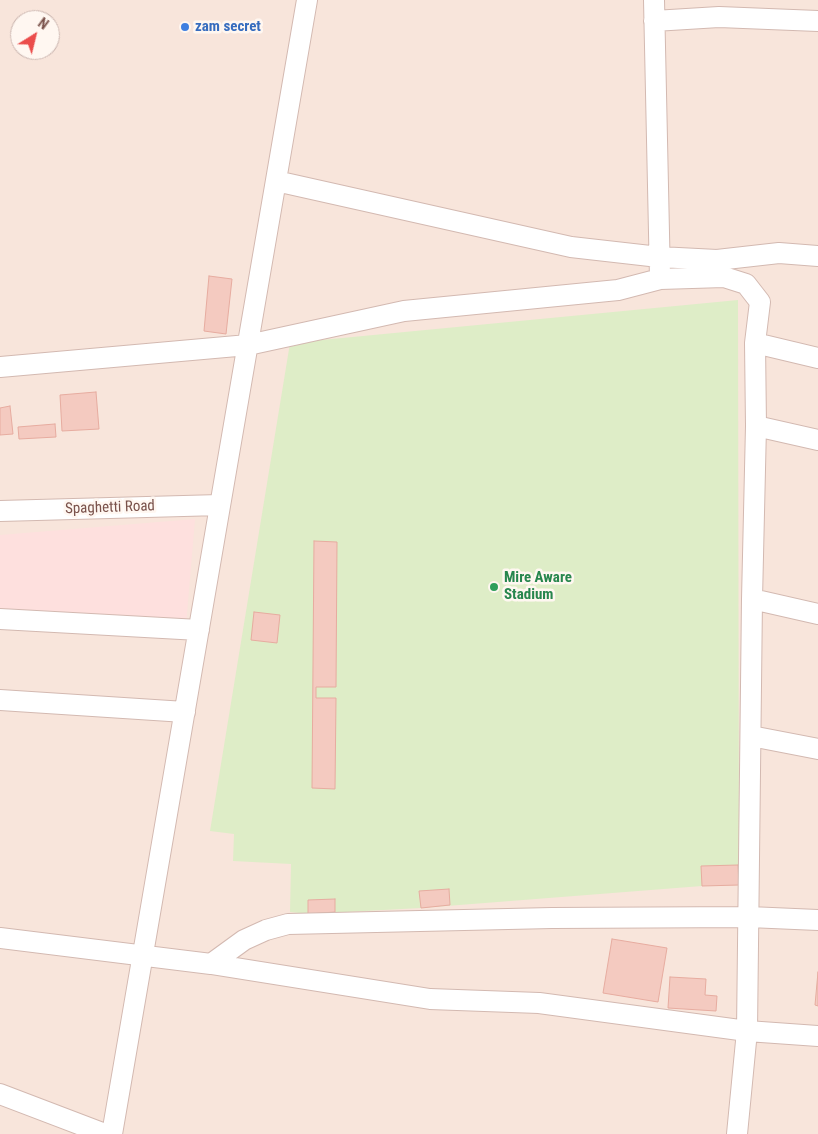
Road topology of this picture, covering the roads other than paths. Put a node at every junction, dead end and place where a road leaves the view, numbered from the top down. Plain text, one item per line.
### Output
1 (307, 0) edge
2 (654, 0) edge
3 (654, 21) junction
4 (818, 21) edge
5 (276, 181) junction
6 (818, 256) edge
7 (659, 257) junction
8 (660, 279) junction
9 (248, 344) junction
10 (755, 344) junction
11 (818, 358) edge
12 (0, 367) edge
13 (756, 426) junction
14 (818, 440) edge
15 (220, 505) junction
16 (0, 511) edge
17 (752, 599) junction
18 (818, 614) edge
19 (0, 619) edge
20 (199, 630) junction
21 (0, 700) edge
22 (185, 712) junction
23 (751, 736) junction
24 (818, 749) edge
25 (749, 917) junction
26 (818, 920) edge
27 (0, 938) edge
28 (143, 955) junction
29 (211, 964) junction
30 (747, 1031) junction
31 (818, 1036) edge
32 (0, 1094) edge
33 (105, 1134) edge
34 (112, 1134) edge
35 (737, 1134) edge

1 - 5 street
2 - 3 street
3 - 4 street
3 - 7 street
5 - 7 street
5 - 9 street
6 - 7 street
7 - 8 street
8 - 9 street
8 - 10 street
9 - 12 street
9 - 15 street
10 - 11 street
10 - 13 street
13 - 14 street
13 - 17 street
15 - 16 street, Spaghetti Road
15 - 20 street
17 - 18 street
17 - 23 street
19 - 20 street
20 - 22 street
21 - 22 street
22 - 28 street
23 - 24 street
23 - 25 street
25 - 26 street
25 - 29 street
25 - 30 street
27 - 28 street
28 - 29 street
28 - 34 street
29 - 30 street
30 - 31 street
30 - 35 street
32 - 33 street

